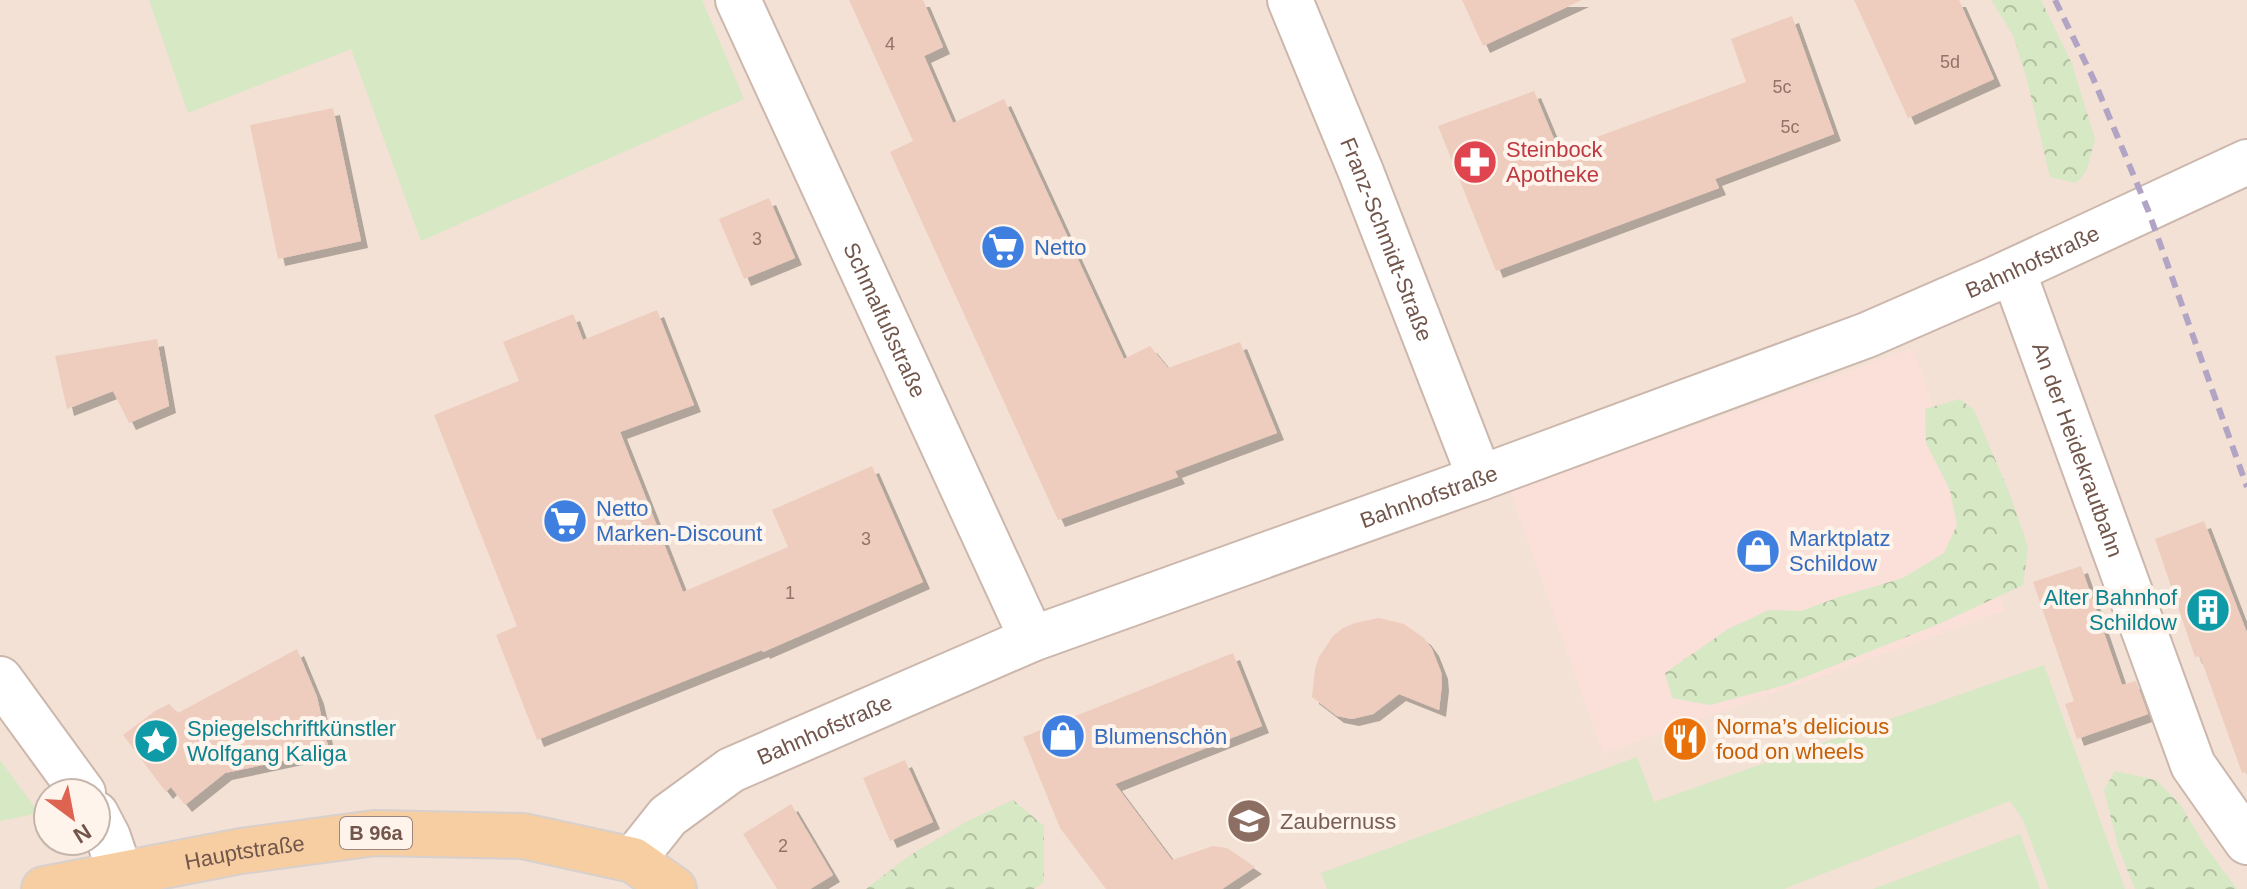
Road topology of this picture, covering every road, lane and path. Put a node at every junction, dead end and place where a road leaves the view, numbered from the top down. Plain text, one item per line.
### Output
1 (738, 0) edge
2 (1290, 0) edge
3 (2247, 162) edge
4 (2013, 271) junction
5 (1480, 478) junction
6 (1032, 639) junction
7 (0, 679) edge
8 (71, 777) edge
9 (2247, 842) edge
10 (112, 849) edge
11 (633, 860) junction
12 (121, 875) junction
13 (44, 889) edge
14 (674, 889) edge

1 - 6 street, Schmalfußstraße
2 - 5 street, Franz-Schmidt-Straße
3 - 4 street, Bahnhofstraße
4 - 5 street, Bahnhofstraße
4 - 9 street, An der Heidekrautbahn
5 - 6 street, Bahnhofstraße
6 - 11 street, Bahnhofstraße
7 - 8 street
10 - 12 street
11 - 12 main road, Hauptstraße / B 96a
11 - 14 main road, Hauptstraße / B 96a
12 - 13 main road, Hauptstraße / B 96a

